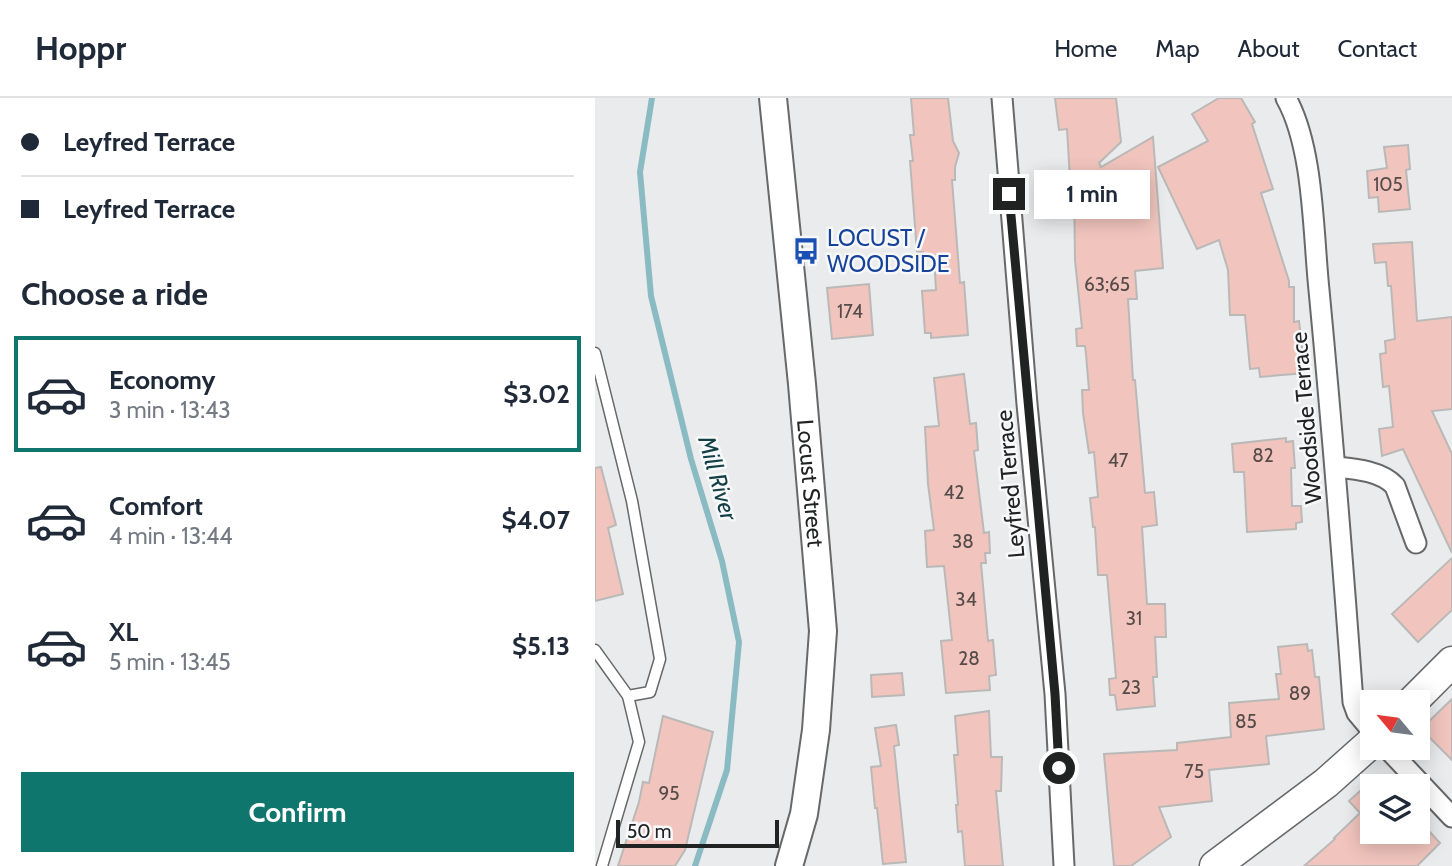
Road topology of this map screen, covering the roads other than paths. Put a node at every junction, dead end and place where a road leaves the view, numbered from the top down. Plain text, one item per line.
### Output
1 (773, 98) edge
2 (1002, 98) edge
3 (1286, 98) edge
4 (595, 353) edge
5 (1336, 467) junction
6 (1416, 543) dead end
7 (595, 650) edge
8 (1452, 662) edge
9 (1424, 690) edge
10 (628, 696) junction
11 (1360, 717) edge
12 (1360, 753) edge
13 (1398, 760) edge
14 (1452, 817) edge
15 (601, 866) edge
16 (789, 866) edge
17 (1064, 866) edge
18 (1215, 866) edge

1 - 16 street, Locust Street
2 - 17 street, Leyfred Terrace
3 - 5 street, Woodside Terrace
4 - 10 lane
5 - 6 street
5 - 11 street, Woodside Terrace
7 - 10 lane
8 - 9 main road
10 - 15 lane
12 - 18 main road
13 - 14 street

